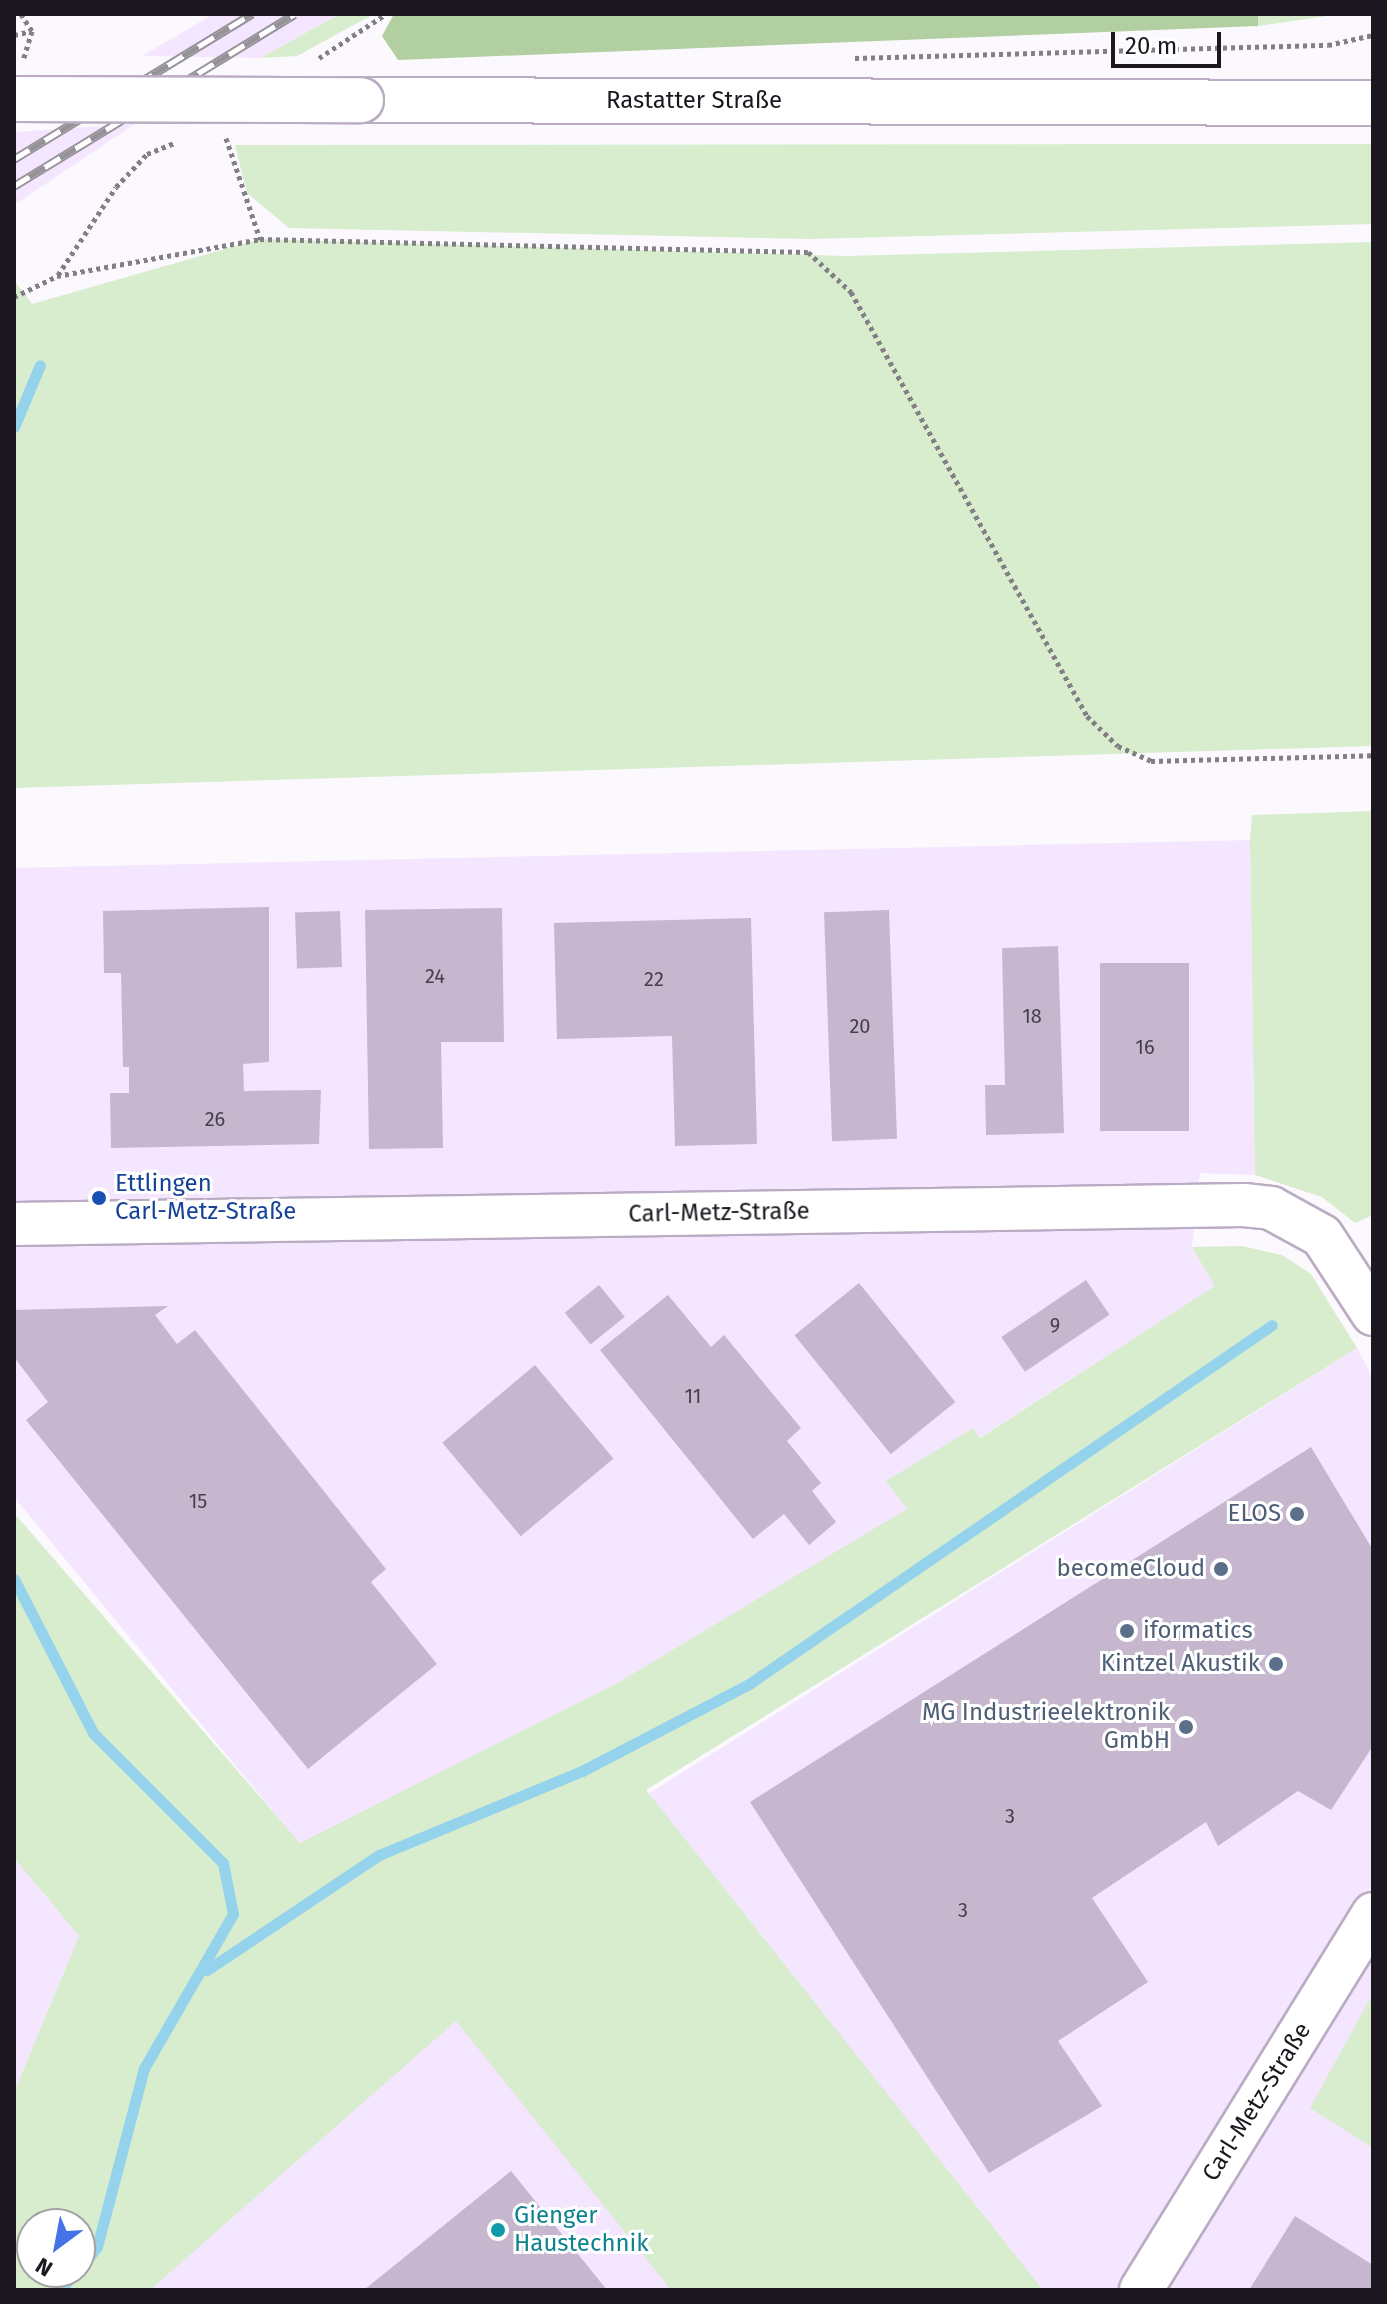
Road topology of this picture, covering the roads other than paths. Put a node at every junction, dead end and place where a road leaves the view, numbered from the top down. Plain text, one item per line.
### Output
1 (14, 99) edge
2 (1373, 103) edge
3 (14, 1224) edge
4 (1373, 1314) edge
5 (1373, 1914) edge
6 (1141, 2290) edge

1 - 2 main road, Rastatter Straße, bridge
3 - 4 street, Carl-Metz-Straße
5 - 6 street, Carl-Metz-Straße

